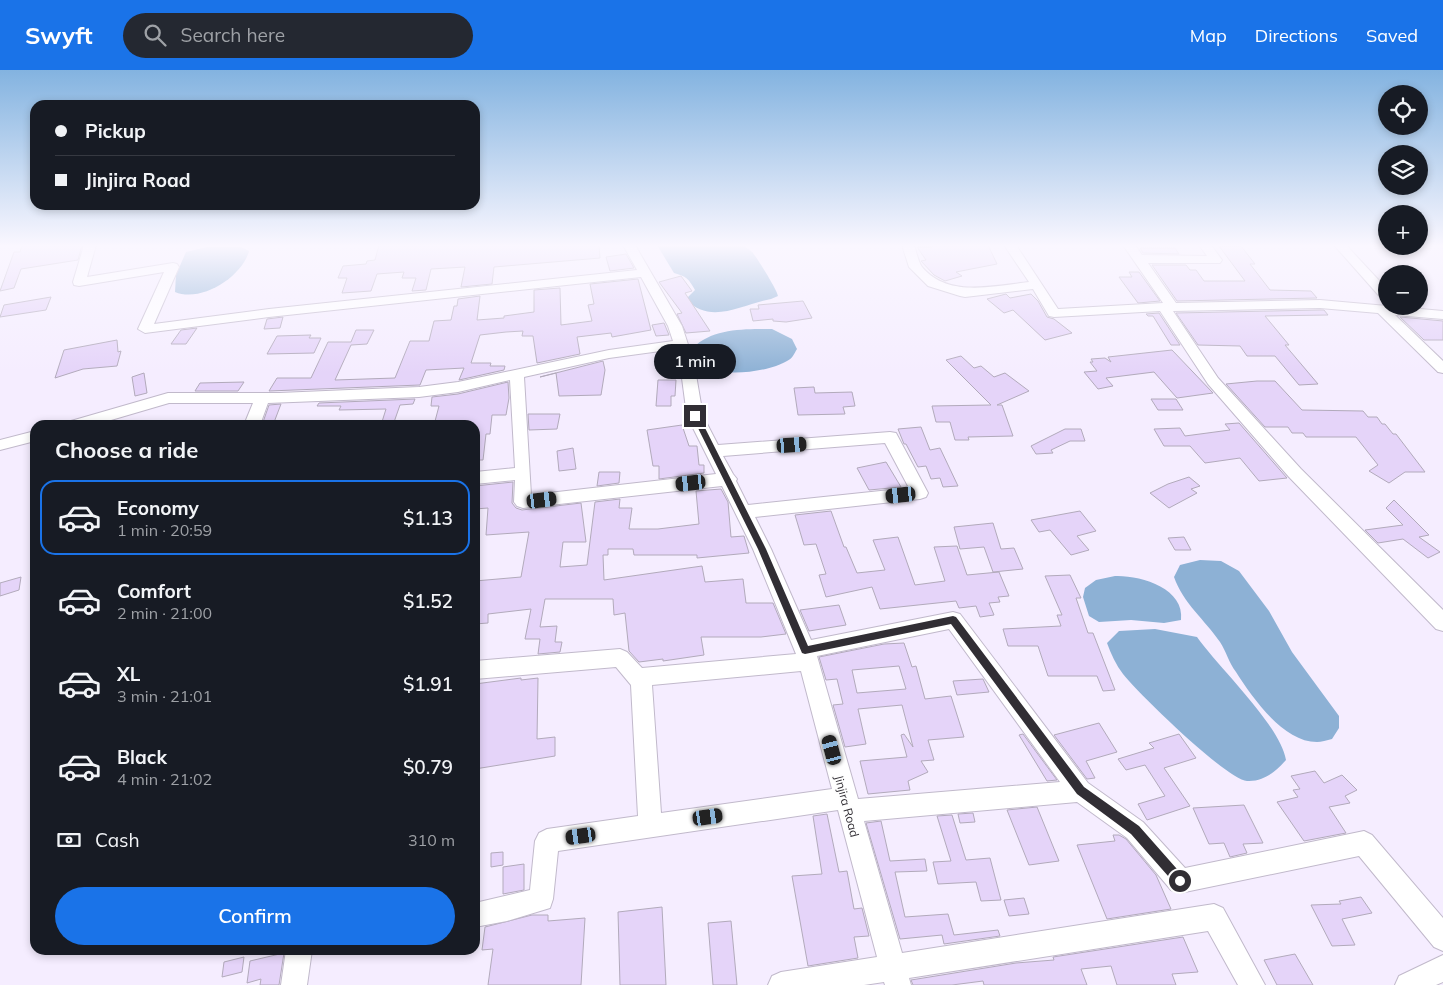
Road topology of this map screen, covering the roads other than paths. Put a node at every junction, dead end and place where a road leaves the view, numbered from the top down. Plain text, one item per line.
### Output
1 (164, 288) edge
2 (506, 288) edge
3 (653, 288) edge
4 (948, 288) edge
5 (1020, 288) edge
6 (1038, 288) edge
7 (1156, 288) edge
8 (1168, 307) junction
9 (1378, 310) edge
10 (1428, 313) edge
11 (1387, 315) edge
12 (1443, 315) edge
13 (681, 344) junction
14 (1443, 369) edge
15 (517, 374) junction
16 (262, 398) junction
17 (93, 420) edge
18 (254, 420) edge
19 (30, 437) edge
20 (0, 445) edge
21 (714, 451) junction
22 (523, 473) junction
23 (480, 477) edge
24 (729, 479) junction
25 (744, 512) junction
26 (1443, 623) edge
27 (807, 656) junction
28 (480, 670) edge
29 (641, 681) junction
30 (1080, 790) junction
31 (847, 805) junction
32 (650, 826) junction
33 (480, 915) edge
34 (1443, 938) edge
35 (298, 955) edge
36 (1443, 968) edge
37 (895, 976) edge
38 (294, 985) edge
39 (781, 985) edge
40 (1252, 985) edge
41 (1408, 985) edge

1 - 2 street
3 - 13 street, Jinjira Road
4 - 5 street
6 - 8 street
7 - 8 street
8 - 9 street
8 - 26 street
10 - 12 street
11 - 14 street
13 - 15 street
13 - 21 street, Jinjira Road
15 - 16 street
15 - 22 street
16 - 17 street
16 - 18 street
19 - 20 street
21 - 24 street, Jinjira Road
21 - 25 street
22 - 23 street
22 - 24 street
24 - 25 street, Jinjira Road
25 - 27 street, Jinjira Road
27 - 29 street
27 - 30 street
27 - 31 street, Jinjira Road
28 - 29 street
29 - 32 street
30 - 31 street
30 - 34 street
31 - 32 street
31 - 37 street, Jinjira Road
32 - 33 street
35 - 38 street
36 - 41 street
37 - 39 street
37 - 40 street

